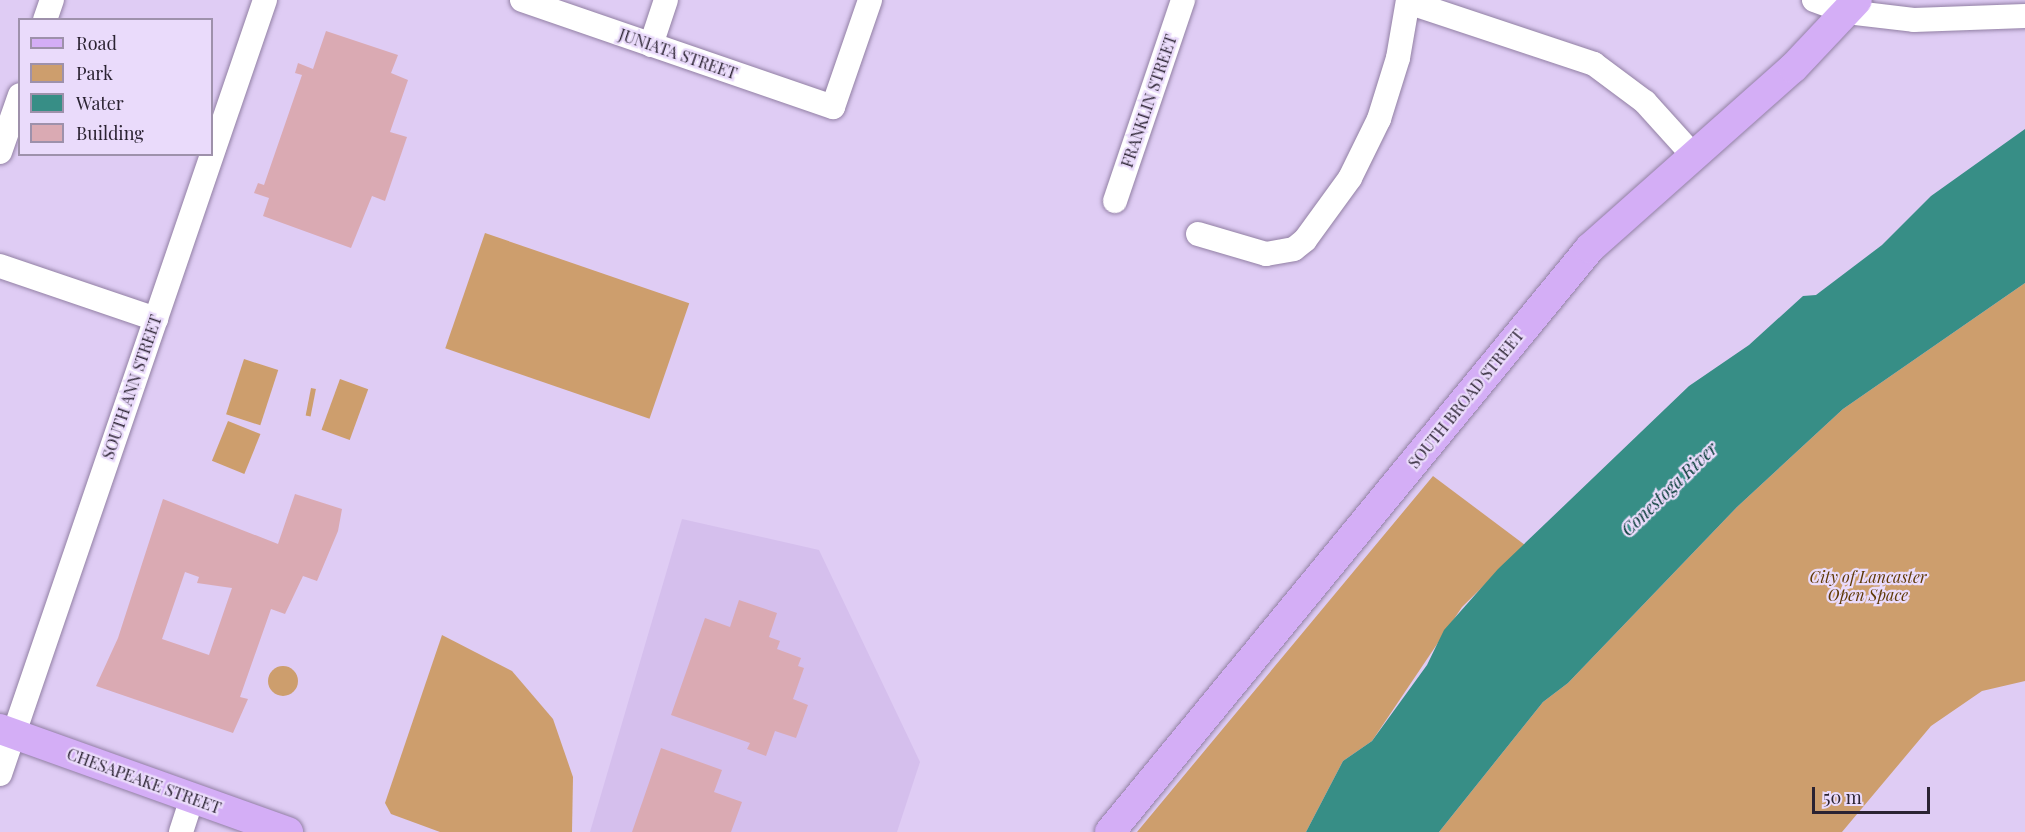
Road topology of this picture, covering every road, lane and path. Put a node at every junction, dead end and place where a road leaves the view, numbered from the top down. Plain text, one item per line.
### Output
1 (52, 0) edge
2 (266, 0) edge
3 (522, 0) edge
4 (666, 0) edge
5 (870, 0) edge
6 (1814, 0) edge
7 (1408, 1) edge
8 (1177, 2) edge
9 (1852, 6) edge
10 (2025, 16) edge
11 (46, 18) edge
12 (651, 45) junction
13 (18, 101) edge
14 (0, 152) edge
15 (213, 154) edge
16 (1692, 154) junction
17 (212, 156) edge
18 (1115, 201) dead end
19 (1198, 234) dead end
20 (0, 266) edge
21 (156, 319) junction
22 (7, 732) edge
23 (0, 774) edge
24 (192, 799) junction
25 (181, 832) edge
26 (288, 832) edge
27 (1110, 832) edge

1 - 11 street
2 - 15 street, SOUTH ANN STREET
3 - 12 street, JUNIATA STREET
4 - 12 street
5 - 12 street, JUNIATA STREET
6 - 9 street
7 - 16 street
7 - 19 street
8 - 18 street, FRANKLIN STREET
9 - 10 street
9 - 16 main road, SOUTH BROAD STREET
13 - 14 street
16 - 27 main road, SOUTH BROAD STREET
17 - 21 street, SOUTH ANN STREET
20 - 21 street
21 - 22 street, SOUTH ANN STREET
22 - 23 street, SOUTH ANN STREET
22 - 24 main road, CHESAPEAKE STREET
24 - 25 street
24 - 26 main road, CHESAPEAKE STREET

